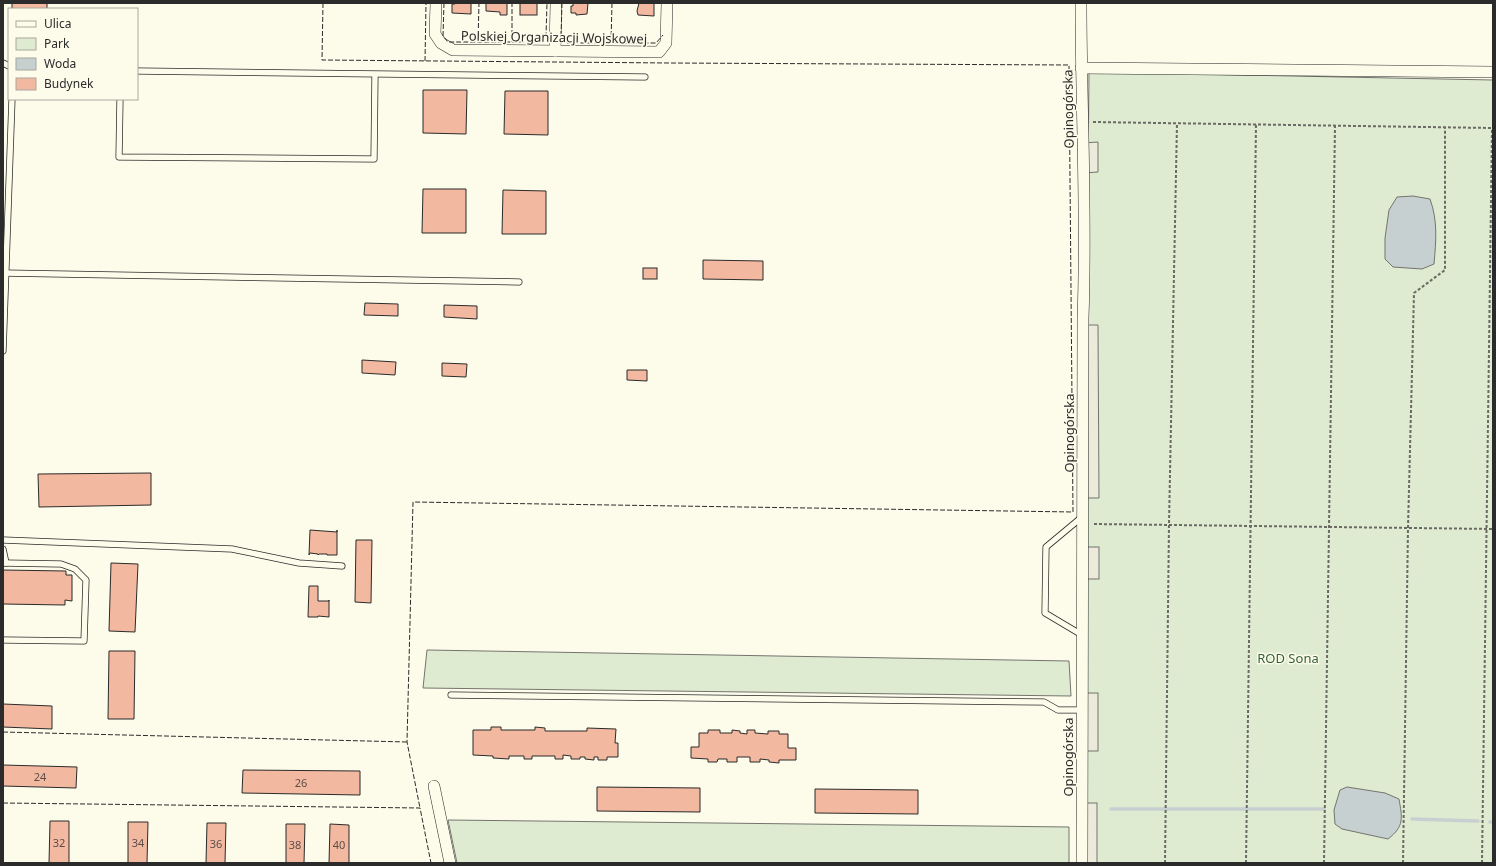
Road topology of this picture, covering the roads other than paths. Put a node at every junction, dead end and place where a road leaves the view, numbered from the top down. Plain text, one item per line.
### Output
1 (436, 3) edge
2 (556, 3) edge
3 (667, 3) edge
4 (1081, 3) edge
5 (555, 51) junction
6 (1081, 68) junction
7 (138, 71) edge
8 (1493, 72) edge
9 (375, 74) junction
10 (645, 77) dead end
11 (12, 100) edge
12 (120, 100) edge
13 (5, 273) edge
14 (519, 282) dead end
15 (3, 351) edge
16 (1082, 520) junction
17 (3, 540) edge
18 (3, 549) edge
19 (4, 563) edge
20 (342, 566) dead end
21 (1083, 636) junction
22 (3, 640) edge
23 (451, 695) dead end
24 (1082, 710) junction
25 (434, 786) dead end
26 (450, 863) edge
27 (1082, 863) edge

1 - 5 street, Polskiej Organizacji Wojskowej
2 - 5 street
3 - 5 street, Polskiej Organizacji Wojskowej
4 - 6 street, Opinogórska
6 - 8 street
6 - 16 street, Opinogórska
7 - 9 lane
9 - 10 lane
9 - 12 lane
11 - 13 lane
13 - 14 lane
13 - 15 lane
16 - 21 street, Opinogórska
16 - 21 lane
17 - 20 lane
18 - 19 lane
19 - 22 lane
21 - 24 street, Opinogórska
23 - 24 lane
24 - 27 street, Opinogórska
25 - 26 street

